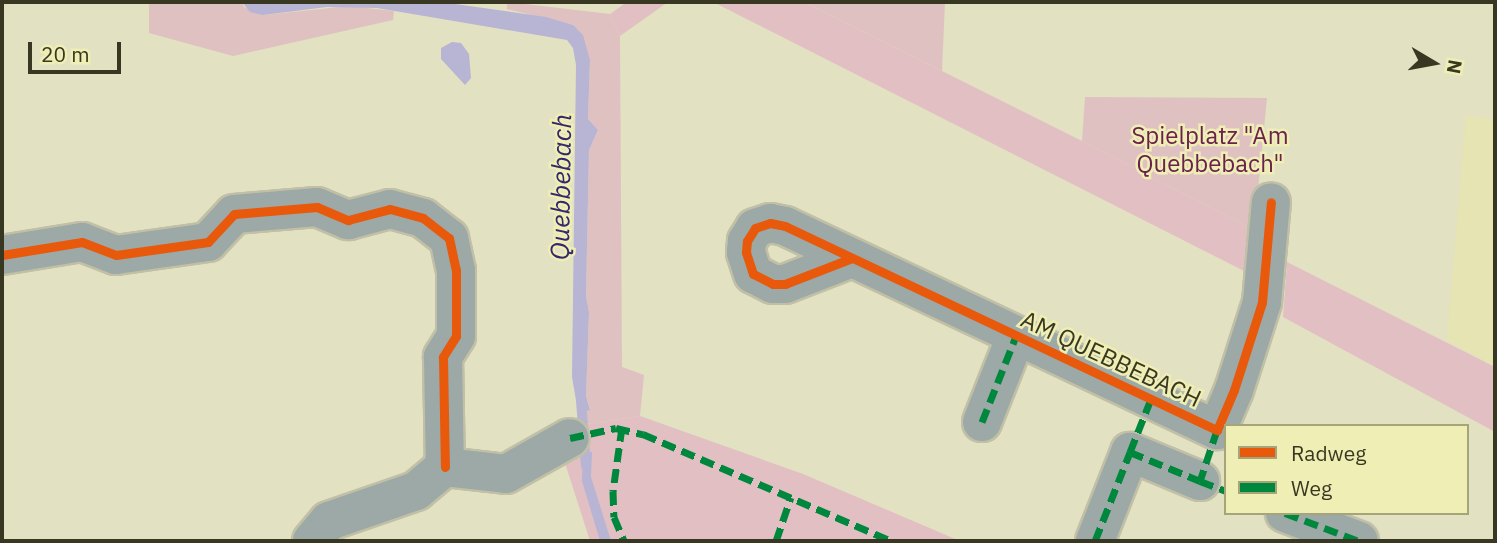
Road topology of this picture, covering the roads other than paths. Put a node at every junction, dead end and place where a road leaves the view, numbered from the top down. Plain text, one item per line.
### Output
1 (1271, 202) dead end
2 (2, 256) edge
3 (852, 258) dead end
4 (1016, 336) junction
5 (1151, 399) junction
6 (982, 422) dead end
7 (1217, 430) junction
8 (570, 438) dead end
9 (1130, 452) junction
10 (445, 467) junction
11 (1213, 486) edge
12 (1290, 515) edge
13 (312, 541) edge
14 (1095, 541) edge
15 (1359, 541) edge

1 - 7 street, AM QUEBBEBACH
2 - 10 street
3 - 4 street, AM QUEBBEBACH
4 - 5 street, AM QUEBBEBACH
4 - 6 street
5 - 7 street, AM QUEBBEBACH
5 - 9 street
7 - 11 street, AM QUEBBEBACH
8 - 10 street
9 - 11 street
9 - 14 street
10 - 13 street
12 - 15 street

